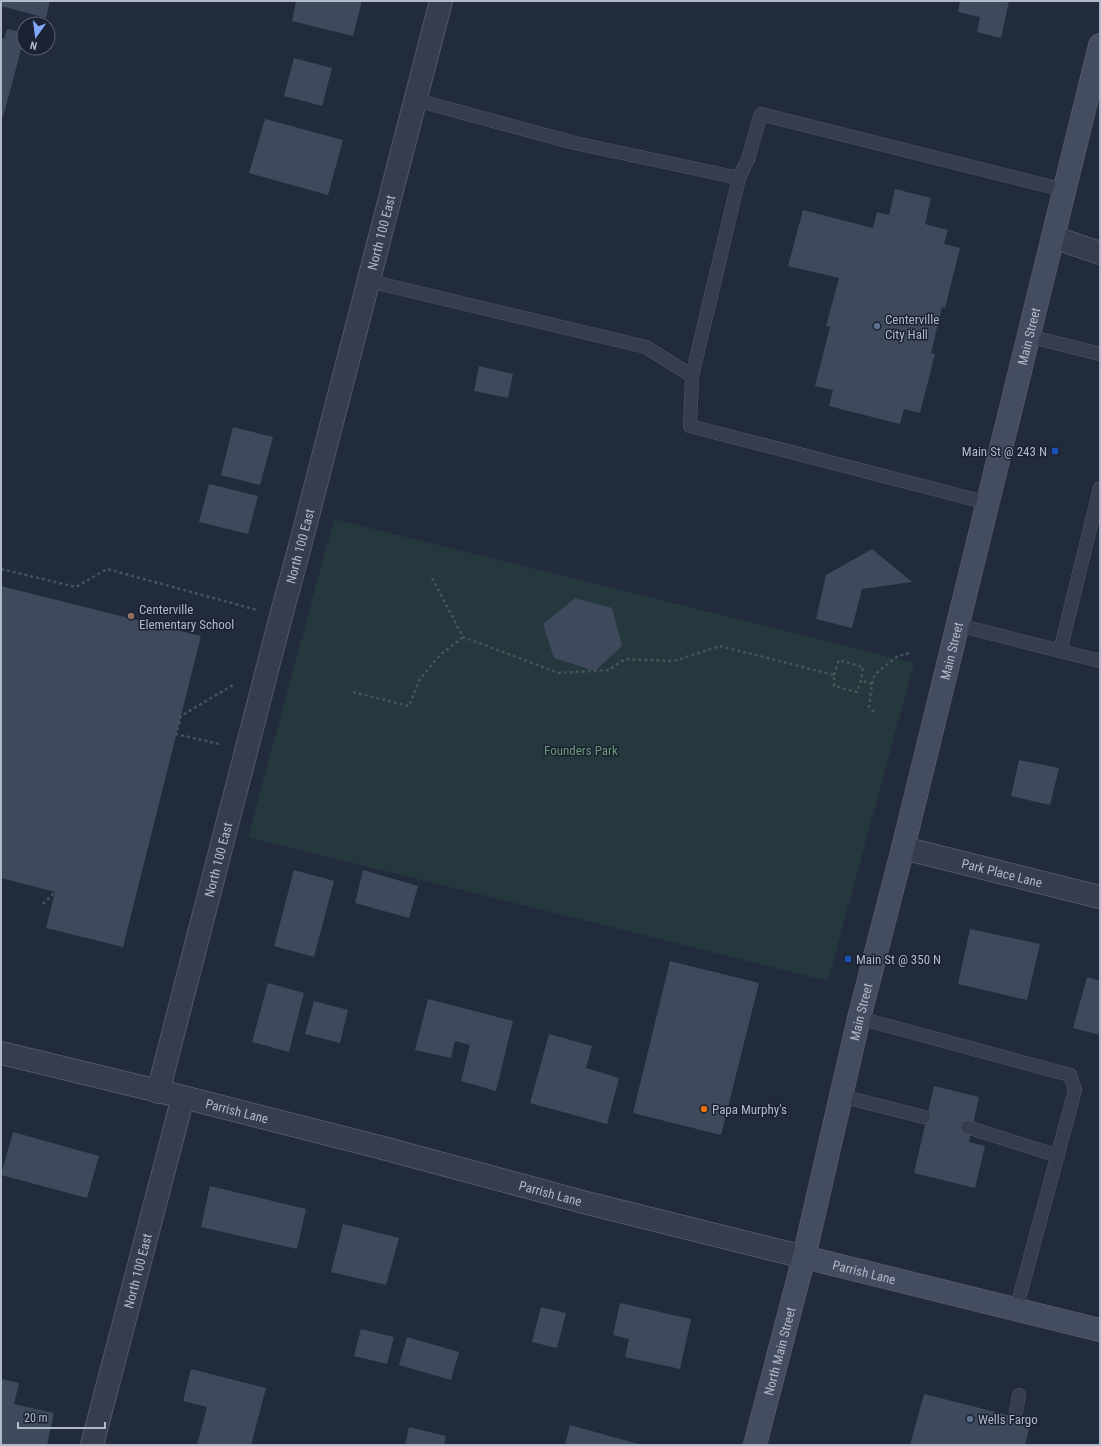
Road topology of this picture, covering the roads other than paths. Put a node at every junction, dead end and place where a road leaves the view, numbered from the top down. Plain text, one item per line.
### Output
1 (441, 1) edge
2 (1100, 45) edge
3 (416, 100) junction
4 (739, 178) junction
5 (1064, 190) junction
6 (1053, 237) junction
7 (1100, 253) edge
8 (369, 281) junction
9 (1028, 336) junction
10 (1100, 354) edge
11 (692, 376) junction
12 (1100, 488) edge
13 (988, 503) junction
14 (958, 625) junction
15 (1060, 651) junction
16 (1100, 661) edge
17 (903, 848) junction
18 (1100, 897) edge
19 (859, 1018) junction
20 (1, 1053) edge
21 (158, 1092) junction
22 (841, 1096) junction
23 (183, 1097) junction
24 (924, 1117) dead end
25 (967, 1127) dead end
26 (1058, 1156) junction
27 (804, 1257) junction
28 (1016, 1310) junction
29 (1100, 1330) edge
30 (1019, 1396) dead end
31 (1015, 1417) dead end
32 (92, 1445) edge
33 (755, 1445) edge

1 - 3 street, North 100 East
2 - 5 main road, Main Street
3 - 4 lane
3 - 8 street, North 100 East
4 - 5 lane
4 - 11 lane
5 - 6 main road, Main Street
6 - 7 street
6 - 9 main road, Main Street
8 - 11 lane
8 - 21 street, North 100 East
9 - 10 lane
9 - 13 main road, Main Street
11 - 13 lane
12 - 15 lane
13 - 14 main road, Main Street
14 - 15 lane
14 - 17 main road, Main Street
15 - 16 lane
17 - 18 street, Park Place Lane
17 - 19 main road, Main Street
19 - 22 main road, Main Street
19 - 26 lane
20 - 21 street, Parrish Lane
21 - 23 street, Parrish Lane
22 - 24 lane
22 - 27 main road, Main Street
23 - 27 street, Parrish Lane
23 - 32 street, North 100 East
25 - 26 lane
26 - 28 lane
27 - 28 main road, Parrish Lane
27 - 33 main road, North Main Street
28 - 29 main road, Parrish Lane
30 - 31 lane

